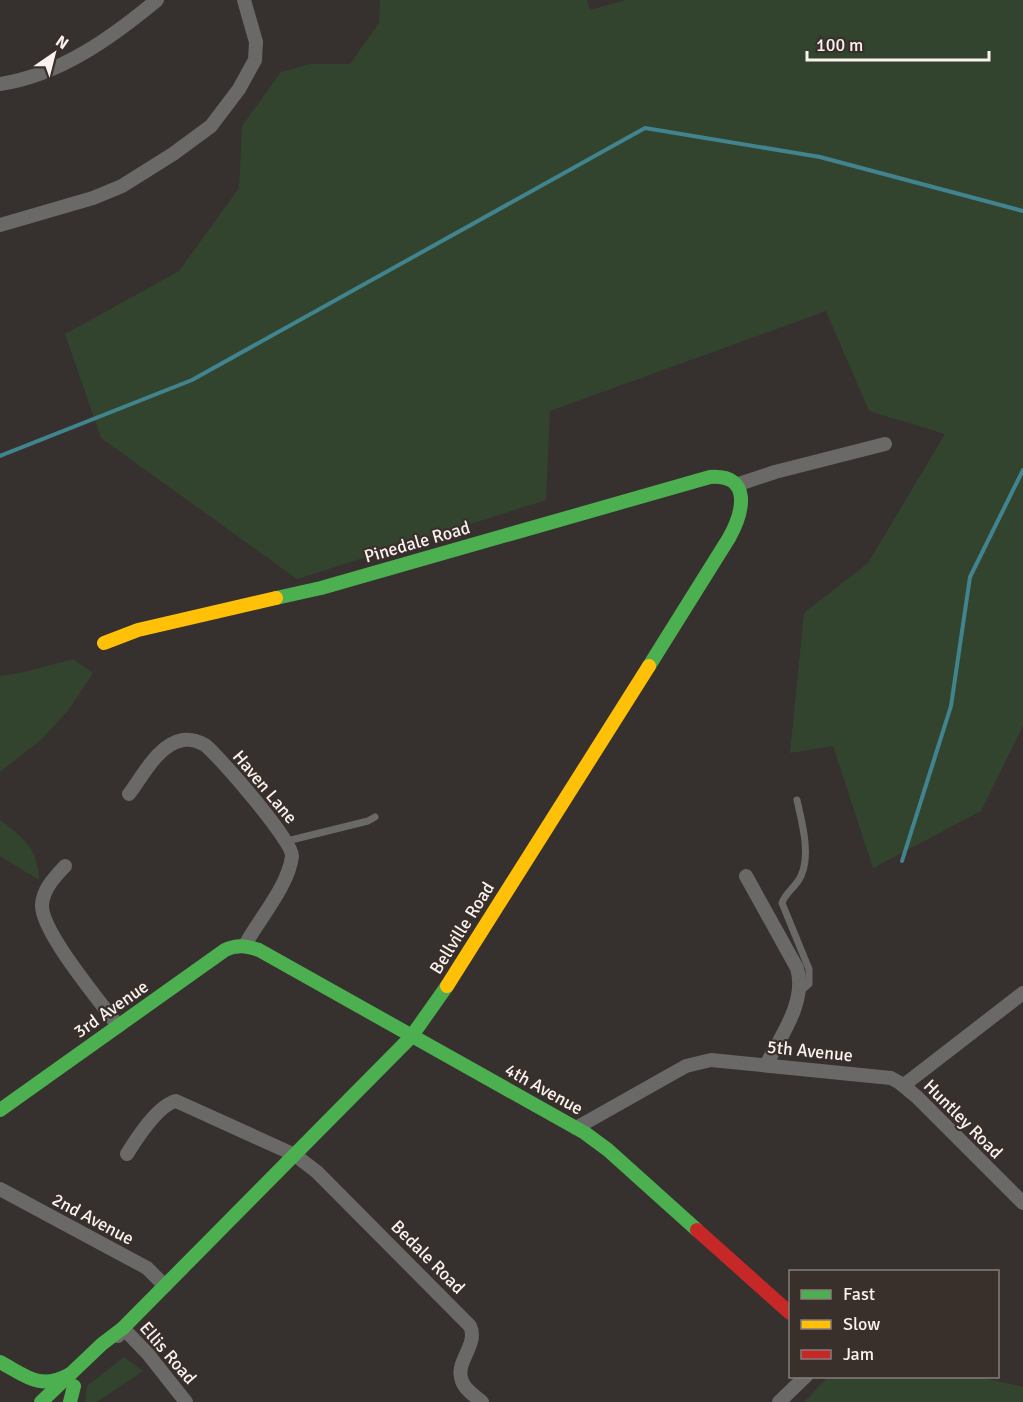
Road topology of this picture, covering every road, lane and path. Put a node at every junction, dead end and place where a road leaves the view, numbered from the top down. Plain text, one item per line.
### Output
1 (157, 0) edge
2 (244, 0) edge
3 (0, 84) edge
4 (0, 225) edge
5 (885, 444) dead end
6 (736, 485) junction
7 (104, 643) dead end
8 (129, 794) dead end
9 (797, 800) dead end
10 (375, 817) dead end
11 (287, 841) junction
12 (65, 866) dead end
13 (746, 876) dead end
14 (245, 945) junction
15 (799, 993) junction
16 (1023, 993) edge
17 (118, 1026) junction
18 (411, 1036) junction
19 (766, 1065) junction
20 (904, 1085) junction
21 (0, 1110) edge
22 (576, 1128) junction
23 (127, 1154) dead end
24 (295, 1155) junction
25 (0, 1189) edge
26 (1023, 1203) edge
27 (165, 1286) junction
28 (789, 1312) edge
29 (123, 1328) junction
30 (0, 1361) edge
31 (806, 1378) edge
32 (72, 1380) junction
33 (44, 1401) edge
34 (58, 1402) edge
35 (70, 1402) edge
36 (186, 1402) edge
37 (482, 1402) edge
38 (779, 1402) edge

1 - 3 street
2 - 4 street
5 - 6 street
6 - 7 main road, Pinedale Road
6 - 18 main road, Bellville Road
8 - 11 street, Haven Lane
9 - 15 lane
10 - 11 lane
11 - 14 street, Haven Lane
12 - 17 street
13 - 15 street
14 - 17 main road, 3rd Avenue
14 - 18 main road, 4th Avenue
15 - 19 street
16 - 20 street
17 - 21 main road, 3rd Avenue
18 - 22 main road, 4th Avenue
18 - 24 main road, Bellville Road
19 - 20 street, 5th Avenue
19 - 22 street, 5th Avenue
20 - 26 street, Huntley Road
22 - 28 main road, 4th Avenue
23 - 24 street
24 - 27 main road, Bellville Road
24 - 37 street, Bedale Road
25 - 27 street, 2nd Avenue
27 - 29 main road, Bellville Road
29 - 32 street, Bellville Road
29 - 36 street, Ellis Road
30 - 32 main road
30 - 33 main road
31 - 38 street
32 - 33 main road, Bellville Road
32 - 34 street, Bellville Road
32 - 35 main road

